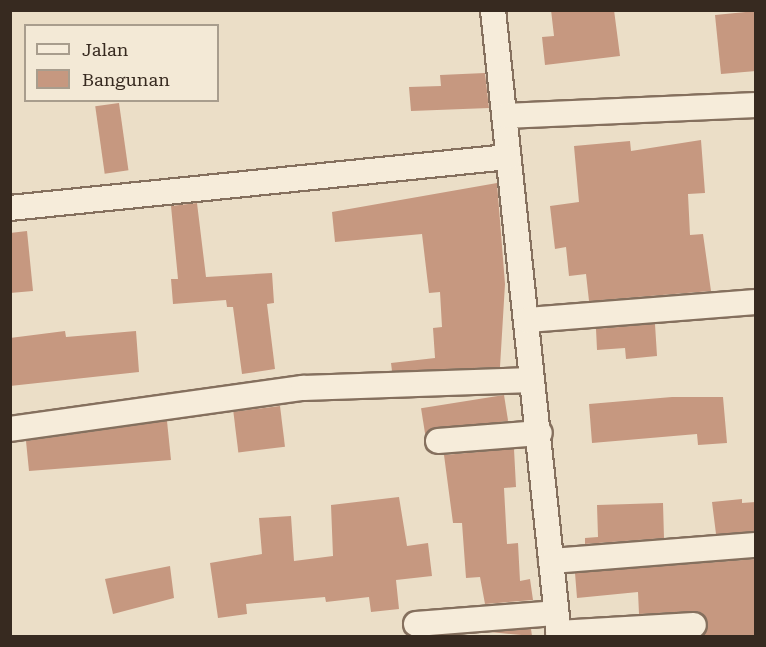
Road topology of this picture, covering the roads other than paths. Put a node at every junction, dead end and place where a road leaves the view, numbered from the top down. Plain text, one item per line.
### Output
1 (493, 10) edge
2 (756, 105) edge
3 (505, 116) junction
4 (508, 157) junction
5 (10, 208) edge
6 (756, 302) edge
7 (526, 320) junction
8 (532, 380) junction
9 (10, 429) edge
10 (540, 433) junction
11 (438, 441) dead end
12 (756, 544) edge
13 (551, 561) junction
14 (416, 624) dead end
15 (694, 625) dead end
16 (558, 627) edge

1 - 3 street
2 - 3 street
3 - 4 street
4 - 5 street
4 - 7 street
6 - 7 street
7 - 8 street
8 - 9 street
8 - 10 street
10 - 11 street
10 - 13 street
12 - 13 street
13 - 16 street
14 - 16 street
15 - 16 street

